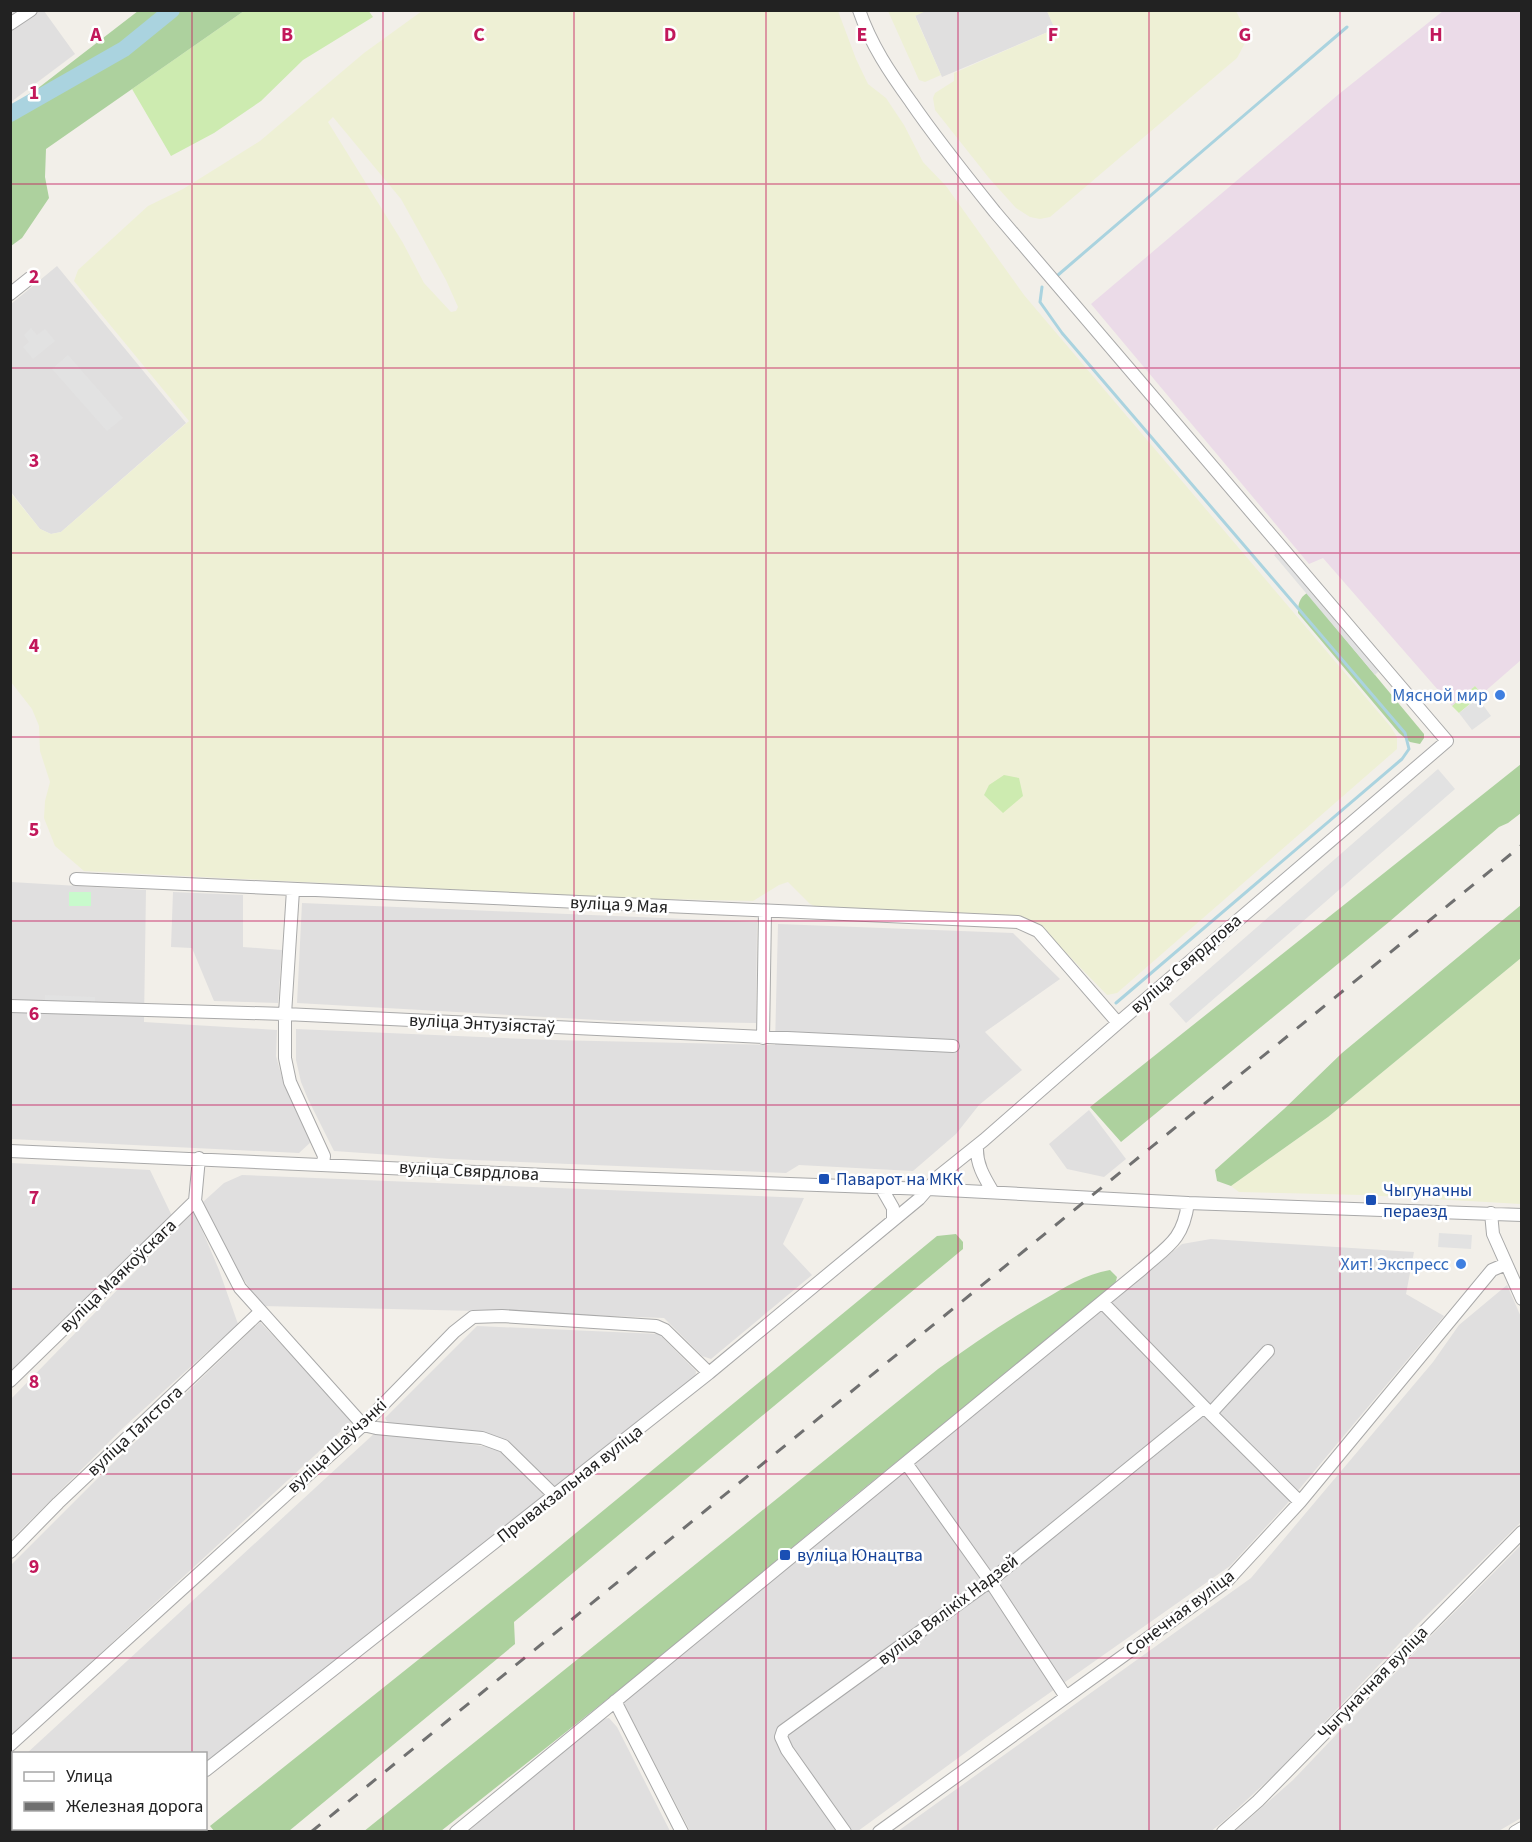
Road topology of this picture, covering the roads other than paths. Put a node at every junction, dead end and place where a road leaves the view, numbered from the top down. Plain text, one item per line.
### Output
1 (31, 10) edge
2 (859, 10) edge
3 (10, 24) edge
4 (30, 278) dead end
5 (10, 294) edge
6 (76, 879) dead end
7 (292, 890) junction
8 (765, 912) junction
9 (10, 1006) edge
10 (285, 1014) junction
11 (1118, 1023) junction
12 (763, 1038) junction
13 (953, 1046) dead end
14 (977, 1146) junction
15 (10, 1151) edge
16 (199, 1158) junction
17 (323, 1164) junction
18 (881, 1187) junction
19 (928, 1189) junction
20 (993, 1192) junction
21 (195, 1201) junction
22 (1188, 1203) junction
23 (1491, 1213) junction
24 (1521, 1215) edge
25 (893, 1219) junction
26 (1506, 1264) junction
27 (1521, 1299) edge
28 (1102, 1302) junction
29 (260, 1312) junction
30 (1268, 1351) dead end
31 (710, 1373) junction
32 (10, 1381) edge
33 (1207, 1410) junction
34 (363, 1425) junction
35 (906, 1463) junction
36 (555, 1496) junction
37 (1300, 1502) junction
38 (1521, 1532) edge
39 (10, 1552) edge
40 (990, 1581) junction
41 (1066, 1697) junction
42 (615, 1701) junction
43 (10, 1745) edge
44 (207, 1769) edge
45 (1521, 1828) edge
46 (456, 1832) edge
47 (682, 1832) edge
48 (845, 1832) edge
49 (879, 1832) edge
50 (1223, 1832) edge
51 (1515, 1832) edge

1 - 3 street
2 - 11 street, вуліца Свярдлова
4 - 5 street
6 - 7 street, вуліца 9 Мая
7 - 8 street, вуліца 9 Мая
7 - 10 street
8 - 11 street, вуліца 9 Мая
8 - 12 street
9 - 10 street, вуліца Энтузіястаў
10 - 12 street, вуліца Энтузіястаў
10 - 17 street
11 - 14 street, вуліца Свярдлова
12 - 13 street, вуліца Энтузіястаў
14 - 19 street, вуліца Свярдлова
14 - 20 street
15 - 16 street, вуліца Свярдлова
16 - 17 street, вуліца Свярдлова
16 - 21 street
17 - 18 street, вуліца Свярдлова
18 - 19 street, вуліца Свярдлова
18 - 25 street
19 - 20 street, вуліца Свярдлова
19 - 25 street, Прывакзальная вуліца
20 - 22 street, вуліца Свярдлова
21 - 29 street
21 - 32 street, вуліца Маякоўскага
22 - 23 street, вуліца Свярдлова
22 - 28 street
23 - 24 street, вуліца Свярдлова
23 - 26 street
25 - 31 street, Прывакзальная вуліца
26 - 27 street
26 - 37 street, Сонечная вуліца
28 - 33 street
28 - 35 street
29 - 34 street
29 - 39 street, вуліца Талстога
30 - 33 street, вуліца Вялікіх Надзей
31 - 34 street, вуліца Шаўчэнкі
31 - 36 street, Прывакзальная вуліца
33 - 37 street
33 - 40 street, вуліца Вялікіх Надзей
34 - 36 street
34 - 43 street, вуліца Шаўчэнкі
35 - 40 street
35 - 42 street
36 - 44 street, Прывакзальная вуліца
37 - 41 street, Сонечная вуліца
38 - 50 street, Чыгуначная вуліца
40 - 41 street
40 - 48 street, вуліца Вялікіх Надзей
41 - 49 street, Сонечная вуліца
42 - 46 street
42 - 47 street
45 - 51 street

